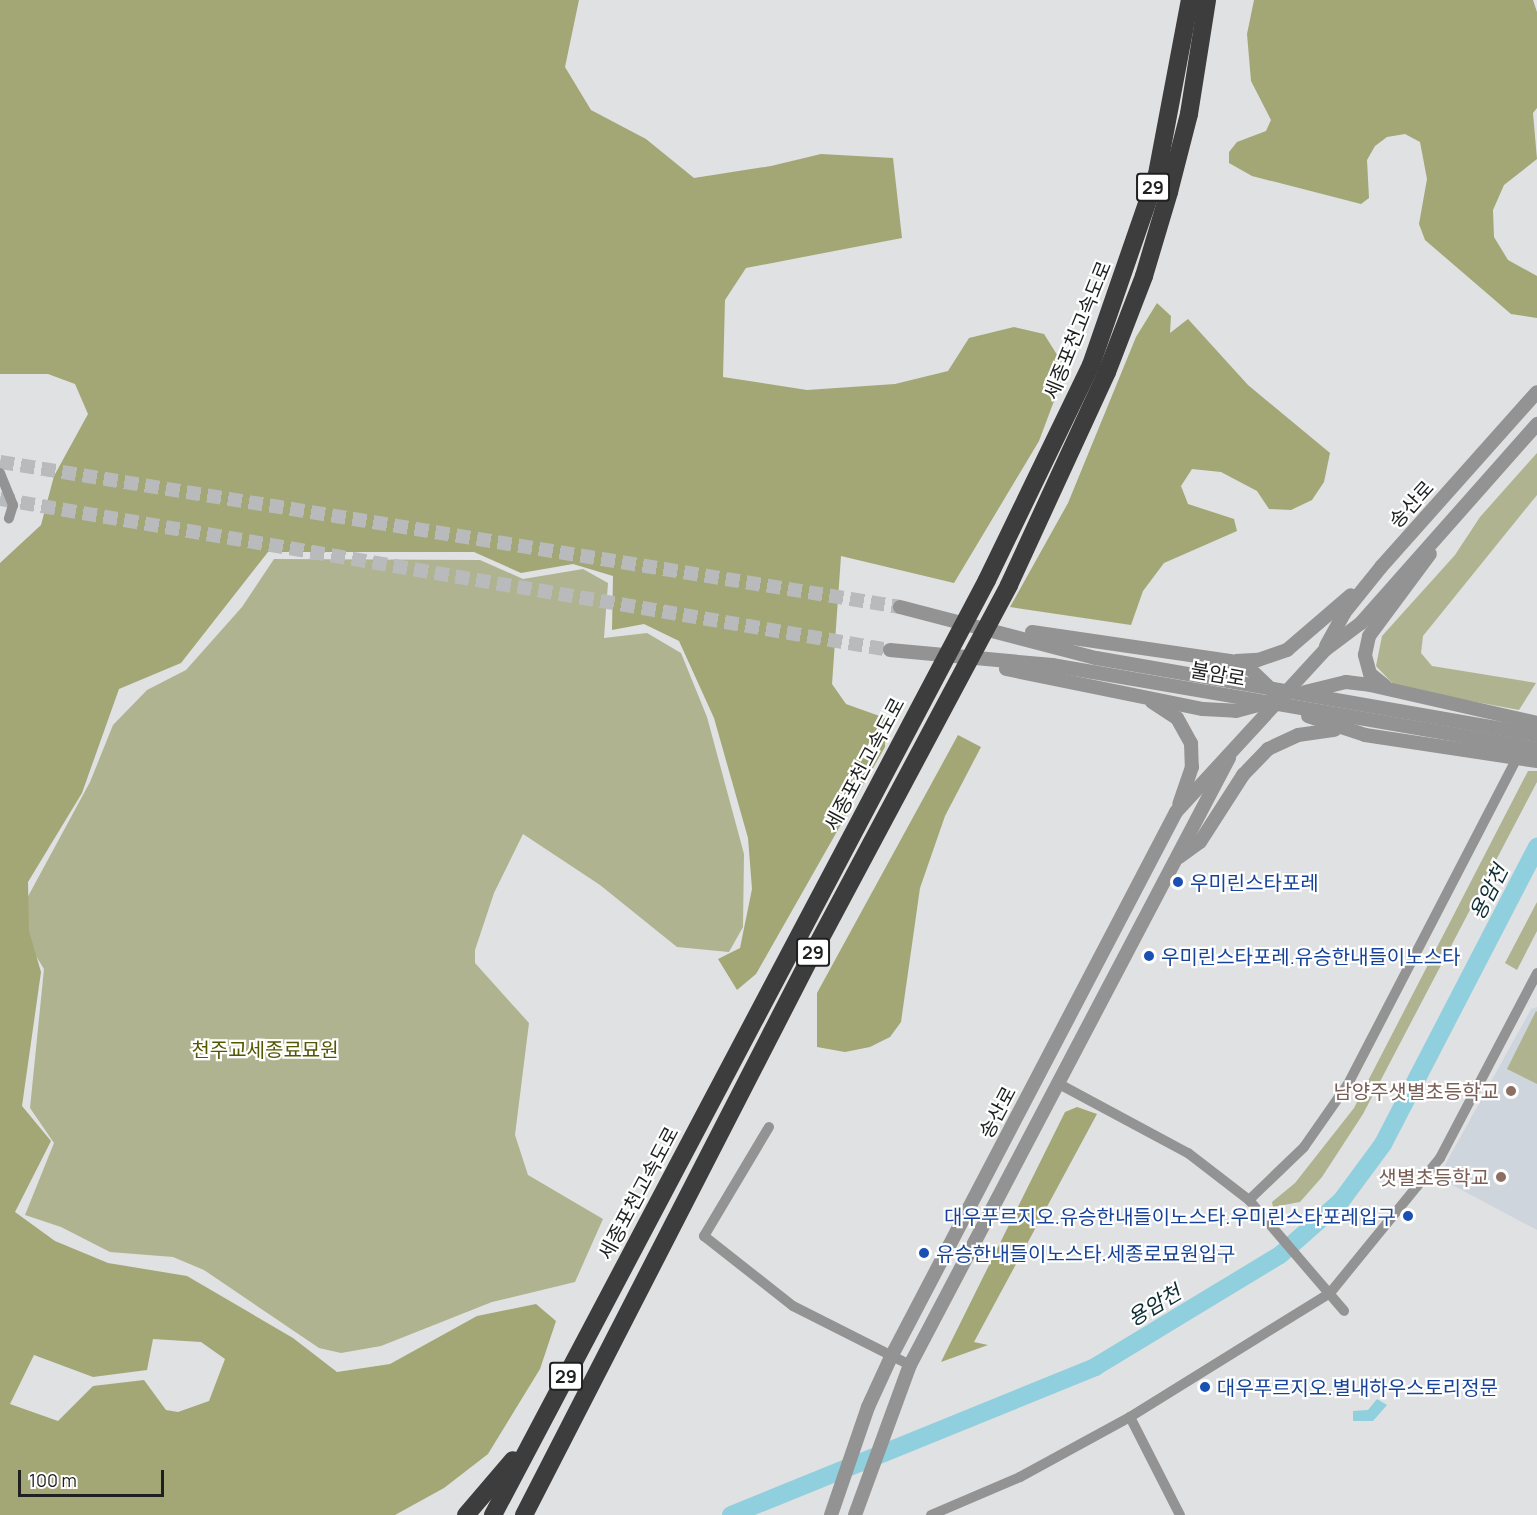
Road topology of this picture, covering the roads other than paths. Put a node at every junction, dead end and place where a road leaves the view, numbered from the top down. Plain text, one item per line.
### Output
1 (1196, 1) edge
2 (1099, 369) junction
3 (1537, 392) edge
4 (1537, 424) edge
5 (0, 473) edge
6 (1460, 510) junction
7 (9, 518) dead end
8 (1376, 574) junction
9 (900, 606) tunnel mouth
10 (968, 622) junction
11 (890, 650) tunnel mouth
12 (1324, 650) junction
13 (940, 656) junction
14 (1230, 661) junction
15 (1095, 665) junction
16 (1389, 690) junction
17 (1139, 695) junction
18 (1280, 698) junction
19 (1537, 721) edge
20 (1346, 731) junction
21 (1537, 735) edge
22 (1234, 748) junction
23 (1537, 749) edge
24 (1537, 761) edge
25 (1176, 812) junction
26 (1175, 860) junction
27 (1537, 974) edge
28 (1532, 994) edge
29 (1061, 1085) junction
30 (769, 1127) dead end
31 (1249, 1200) junction
32 (1330, 1293) junction
33 (1344, 1311) dead end
34 (891, 1357) junction
35 (910, 1365) junction
36 (1130, 1417) junction
37 (534, 1436) junction
38 (466, 1515) edge
39 (493, 1515) edge
40 (524, 1515) edge
41 (831, 1515) edge
42 (855, 1515) edge
43 (931, 1515) edge
44 (1180, 1515) edge

1 - 2 highway, 세종포천고속도로 / 29
1 - 2 highway, 세종포천고속도로 / 29
2 - 37 highway, 세종포천고속도로 / 29
2 - 40 highway, 세종포천고속도로 / 29
3 - 8 street, 송산로
4 - 6 street, 송산로
5 - 7 street
6 - 12 street, 송산로
6 - 16 street
8 - 12 street, 송산로
8 - 14 street
9 - 10 street, 불암로
10 - 14 street
10 - 15 street, 불암로
11 - 13 street, 불암로
12 - 18 street, 송산로
13 - 15 street, 불암로
13 - 17 street
14 - 18 street
15 - 21 street, 불암로
15 - 23 street, 불암로
16 - 18 street
16 - 19 street
17 - 18 street
17 - 25 street
18 - 20 street
18 - 22 street, 송산로
19 - 31 street
20 - 24 street
20 - 26 street
22 - 25 street, 송산로
22 - 26 street, 송산로
25 - 34 street, 송산로
26 - 29 street, 송산로
27 - 28 street
28 - 32 street
29 - 31 street
29 - 35 street, 송산로
30 - 34 street
31 - 32 street
32 - 33 street
32 - 36 street
34 - 35 street
34 - 41 street, 송산로
35 - 42 street, 송산로
36 - 43 street
36 - 44 street
37 - 38 highway
37 - 39 highway, 세종포천고속도로 / 29

